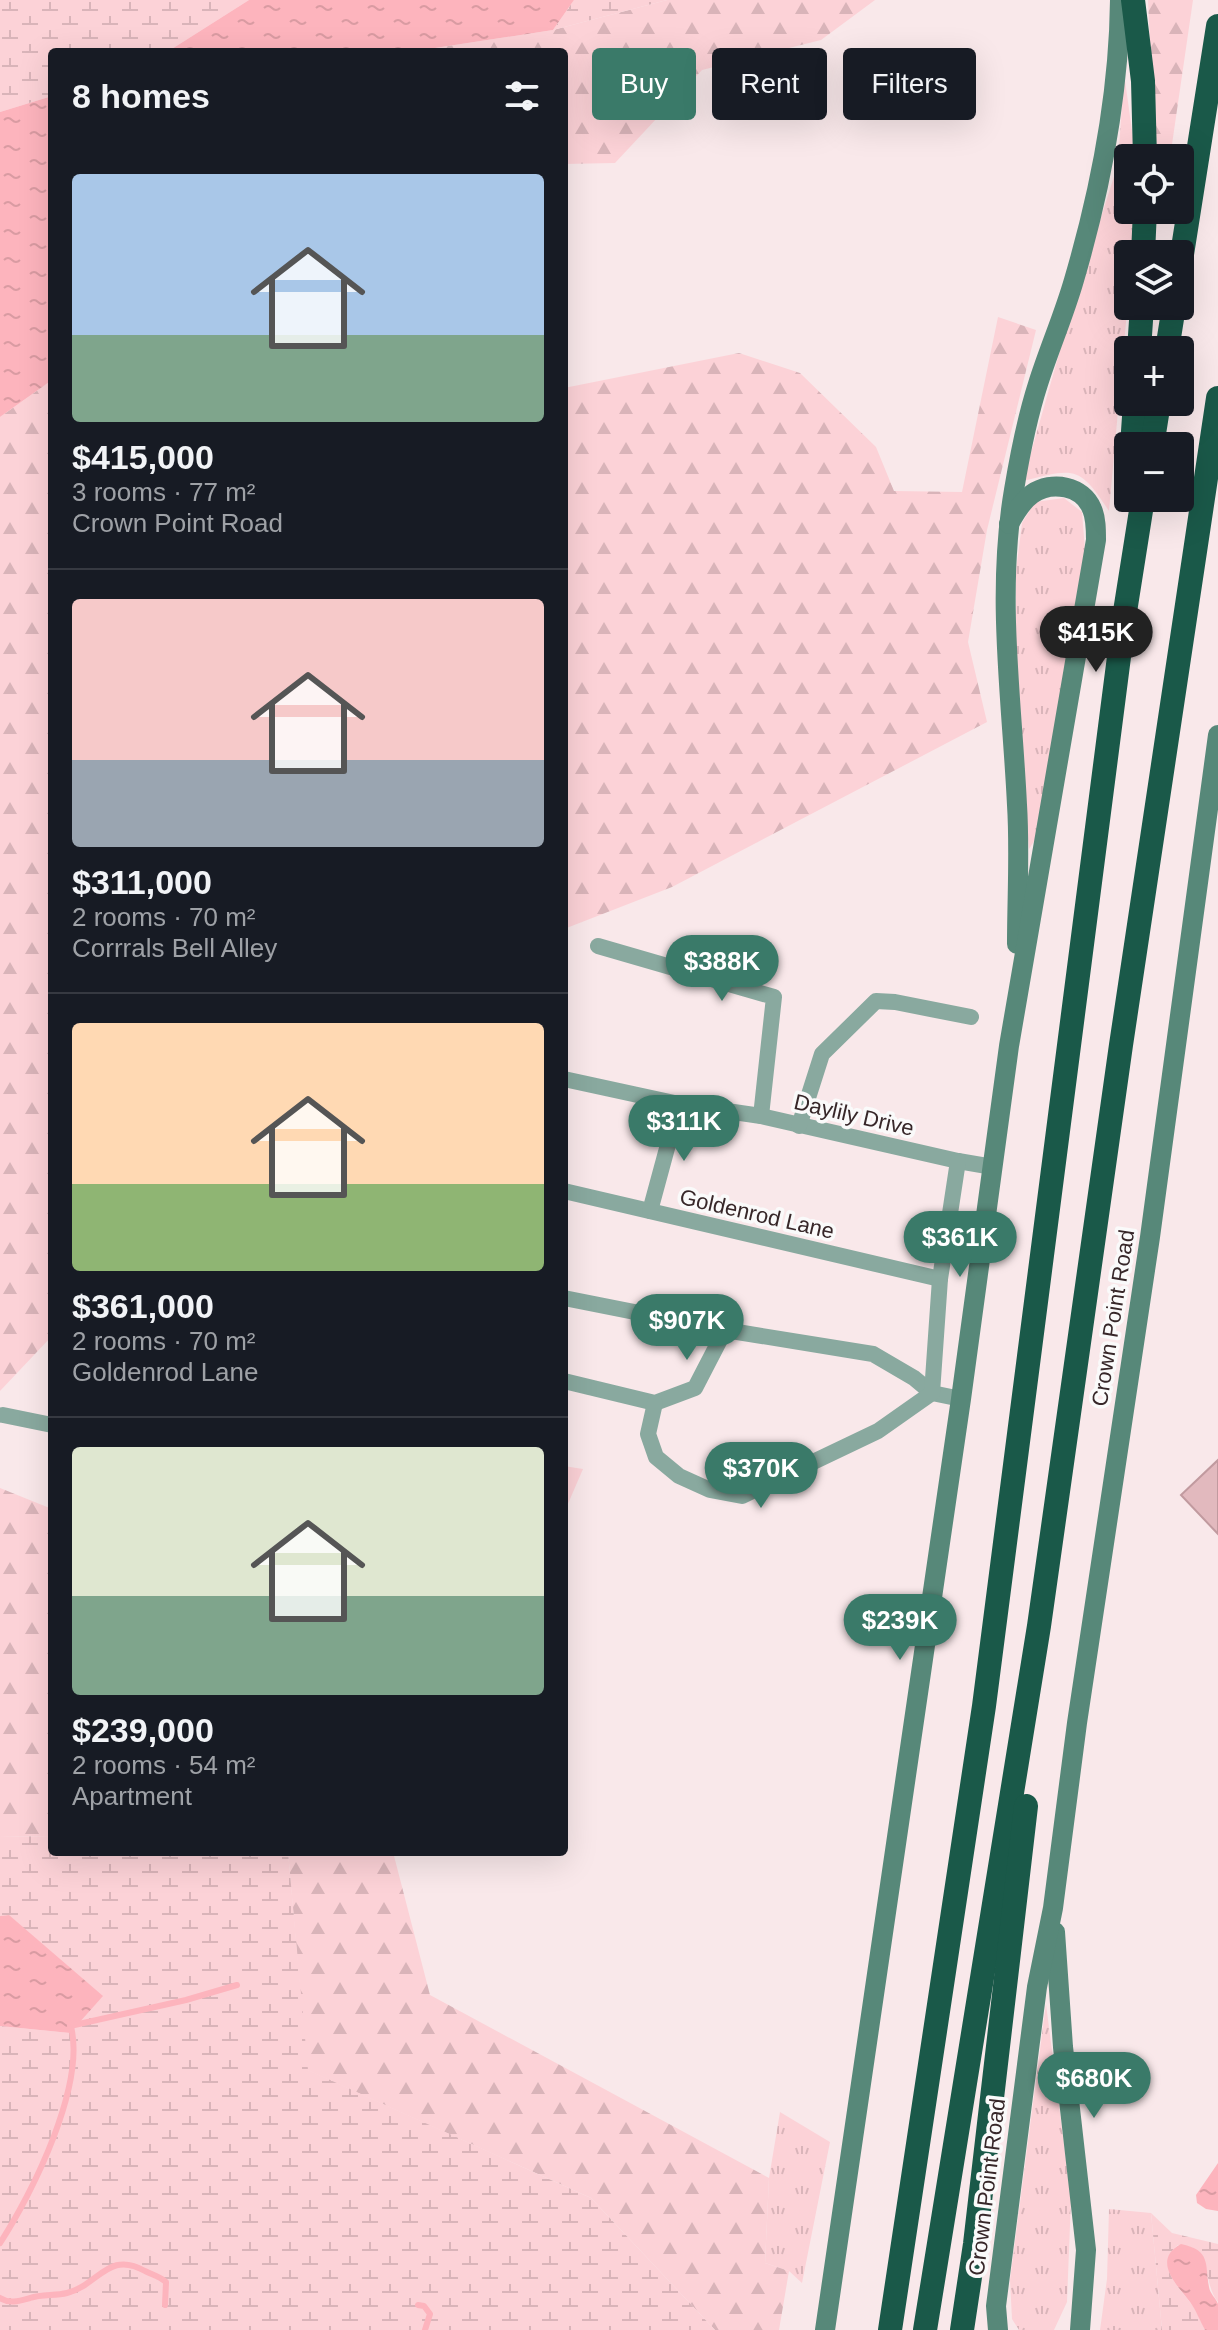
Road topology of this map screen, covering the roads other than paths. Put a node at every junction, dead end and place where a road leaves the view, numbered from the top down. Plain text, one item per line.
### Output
1 (1120, 0) edge
2 (1133, 0) edge
3 (1218, 26) edge
4 (1145, 144) edge
5 (1184, 240) edge
6 (1218, 398) edge
7 (1127, 512) edge
8 (1141, 512) edge
9 (1009, 524) junction
10 (1114, 700) junction
11 (1218, 735) edge
12 (598, 946) dead end
13 (1017, 1000) junction
14 (971, 1017) dead end
15 (568, 1080) edge
16 (679, 1104) junction
17 (761, 1116) junction
18 (799, 1126) junction
19 (958, 1161) junction
20 (993, 1167) junction
21 (568, 1192) edge
22 (650, 1211) junction
23 (940, 1279) junction
24 (568, 1299) edge
25 (725, 1330) junction
26 (568, 1382) edge
27 (932, 1393) junction
28 (961, 1399) junction
29 (655, 1403) junction
30 (3, 1415) dead end
31 (48, 1424) edge
32 (1028, 1693) junction
33 (1053, 1908) junction
34 (825, 2330) edge
35 (890, 2330) edge
36 (925, 2330) edge
37 (962, 2330) edge
38 (998, 2330) edge
39 (1080, 2330) edge

1 - 9 main road
2 - 4 highway
3 - 5 highway
6 - 32 highway
7 - 10 highway
8 - 10 highway
9 - 13 main road
9 - 13 main road
10 - 35 highway
11 - 33 main road, Crown Point Road
12 - 17 street
13 - 20 main road
14 - 18 street
15 - 16 street, Daylily Drive
16 - 17 street, Daylily Drive
16 - 22 street
17 - 18 street, Daylily Drive
18 - 19 street, Daylily Drive
19 - 20 street, Daylily Drive
19 - 23 street
20 - 28 main road
21 - 22 street, Goldenrod Lane
22 - 23 street, Goldenrod Lane
23 - 27 street
24 - 25 street
25 - 27 street
25 - 29 street
26 - 29 street
27 - 28 street
27 - 29 street
28 - 34 main road
30 - 31 street
32 - 36 highway
32 - 37 highway
33 - 38 main road, Crown Point Road
33 - 39 main road, Crown Point Road

